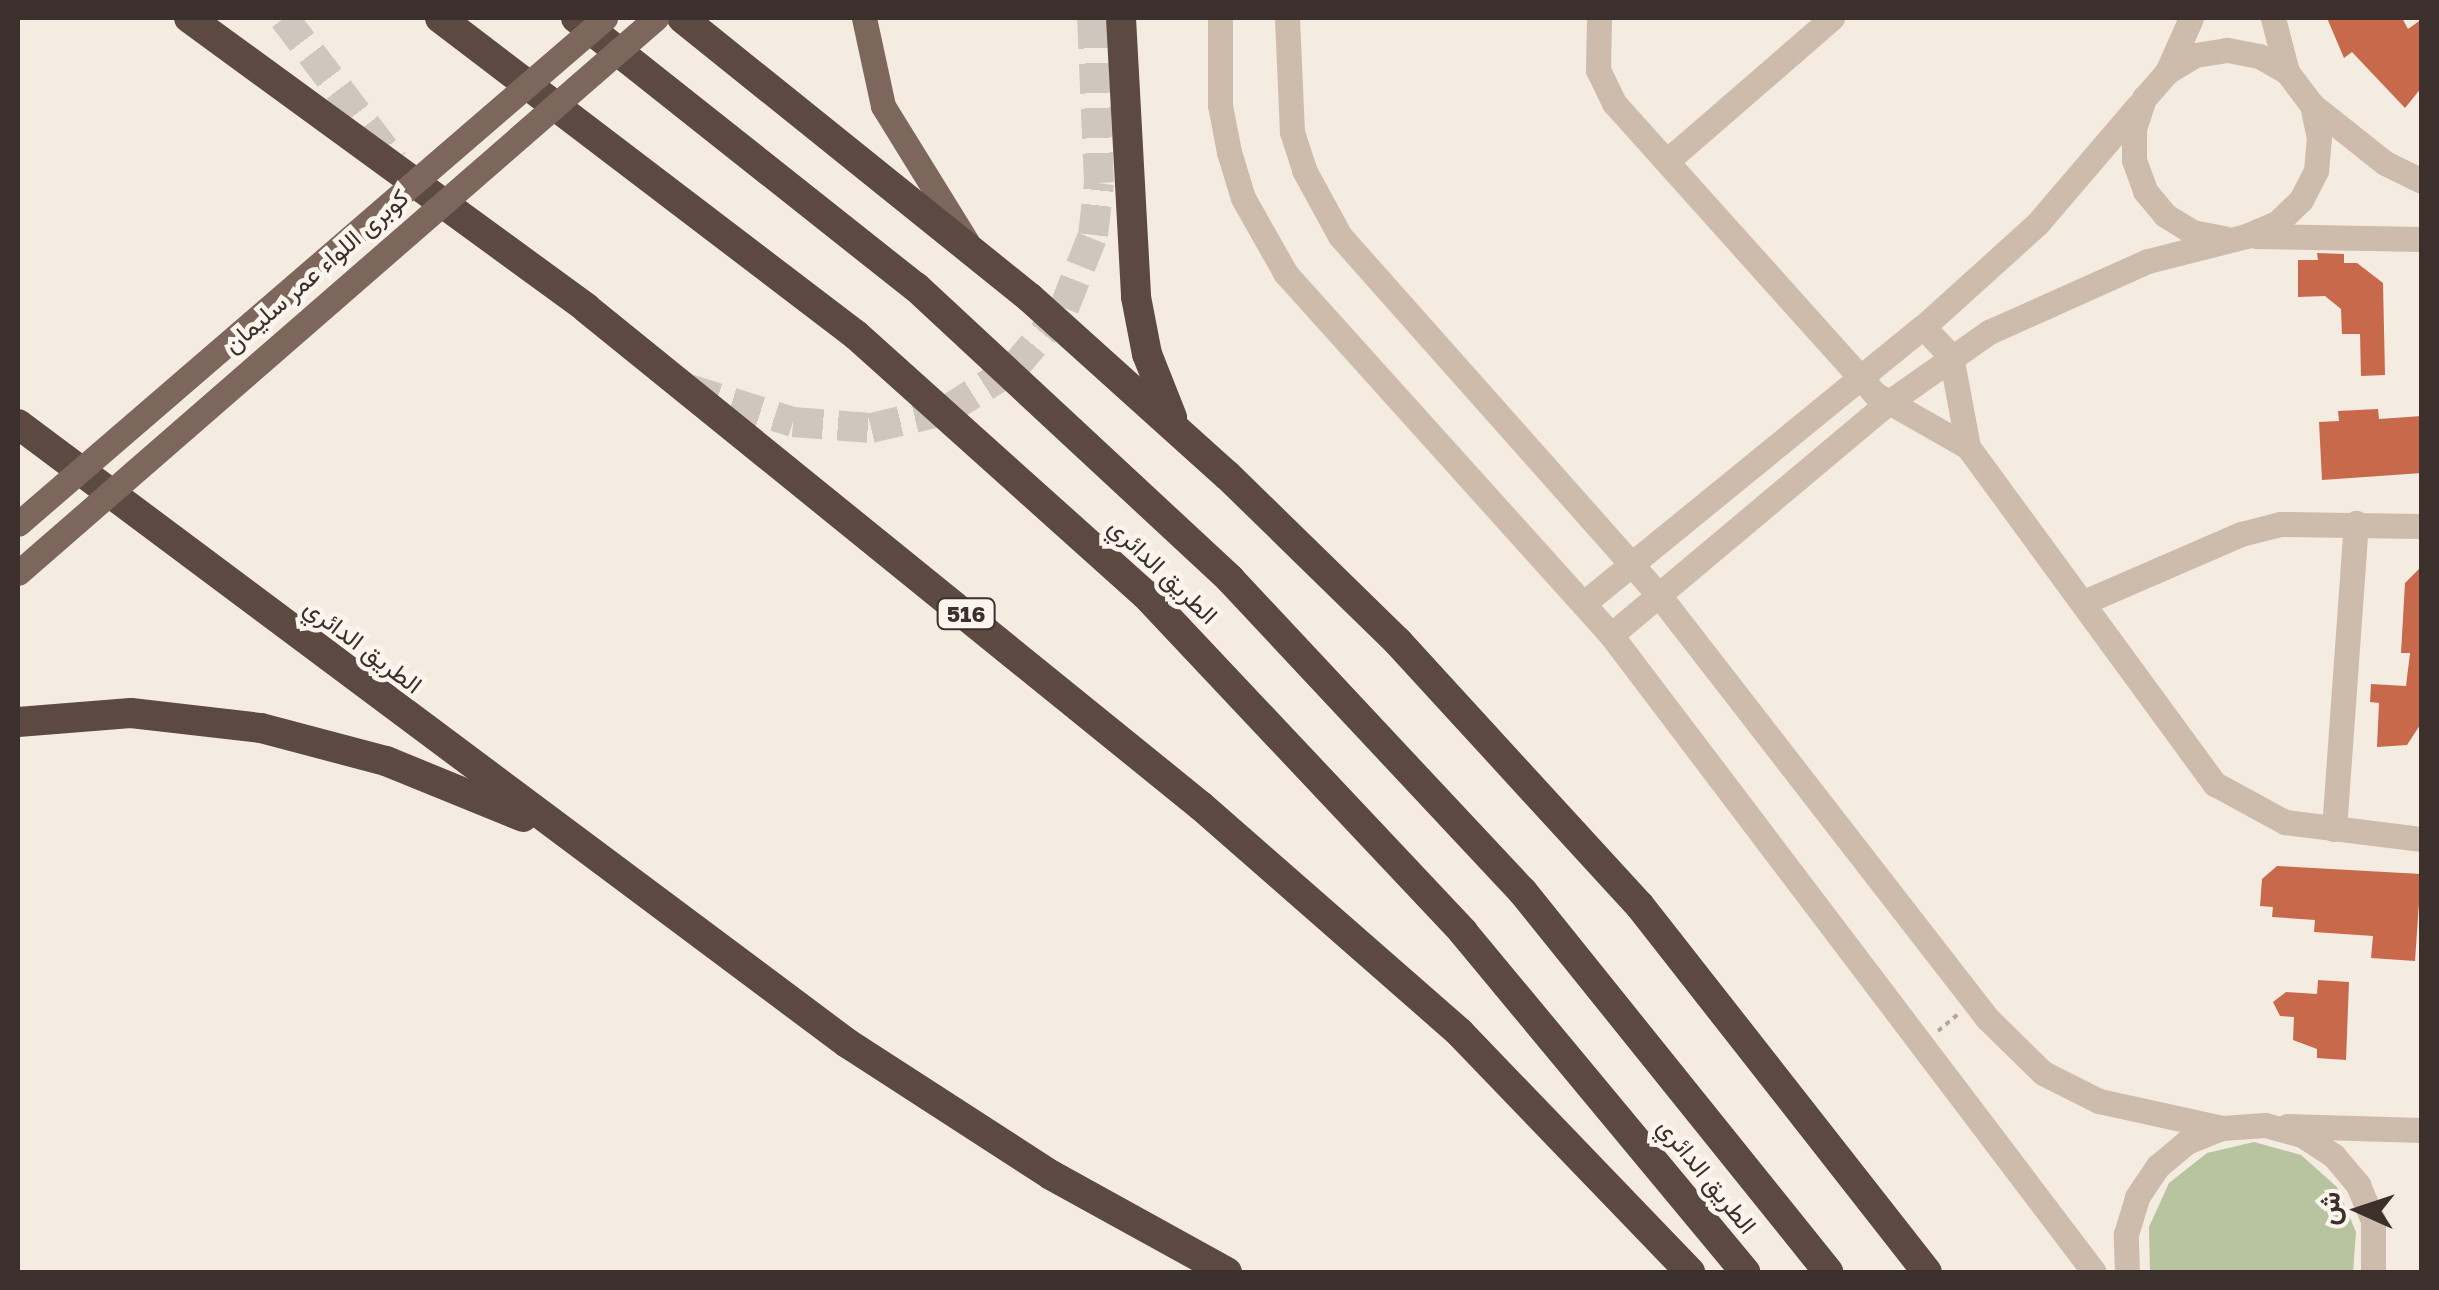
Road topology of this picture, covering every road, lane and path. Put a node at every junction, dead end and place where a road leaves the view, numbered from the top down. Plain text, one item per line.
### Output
1 (189, 18) edge
2 (440, 18) edge
3 (576, 18) edge
4 (606, 18) edge
5 (656, 18) edge
6 (682, 18) edge
7 (864, 18) edge
8 (1121, 18) edge
9 (1220, 18) edge
10 (1287, 18) edge
11 (1599, 18) edge
12 (1832, 18) edge
13 (2192, 18) edge
14 (2274, 18) edge
15 (2167, 72) junction
16 (2286, 72) junction
17 (2144, 98) junction
18 (2312, 106) junction
19 (1668, 160) junction
20 (2422, 181) edge
21 (2235, 237) junction
22 (2422, 239) edge
23 (970, 247) junction
24 (1923, 327) junction
25 (1951, 356) junction
26 (1860, 375) junction
27 (1886, 404) junction
28 (18, 424) edge
29 (1181, 432) junction
30 (1968, 448) junction
31 (2356, 523) junction
32 (18, 524) edge
33 (2422, 526) edge
34 (1632, 566) junction
35 (18, 573) edge
36 (1658, 594) junction
37 (2084, 602) junction
38 (1584, 603) junction
39 (1611, 635) junction
40 (18, 722) edge
41 (2334, 829) junction
42 (563, 833) junction
43 (2422, 838) edge
44 (1974, 1000) junction
45 (1923, 1044) junction
46 (2265, 1125) junction
47 (2222, 1128) junction
48 (2422, 1130) edge
49 (1226, 1272) edge
50 (1690, 1272) edge
51 (1745, 1272) edge
52 (1828, 1272) edge
53 (1927, 1272) edge
54 (2094, 1272) edge
55 (2127, 1272) edge
56 (2373, 1272) edge

1 - 50 highway, 516
2 - 51 highway, الطريق الدائري
3 - 52 highway, الطريق الدائري
4 - 32 main road, كوبرى اللواء عمر سليمان, bridge
5 - 35 main road, كوبرى اللواء عمر سليمان, bridge
6 - 23 highway
7 - 23 main road
8 - 29 highway
9 - 38 street
10 - 34 street
11 - 19 street
12 - 19 street
13 - 15 street
14 - 16 street
15 - 16 street
15 - 17 street
16 - 18 street
17 - 21 street
17 - 24 street
18 - 20 street
18 - 21 street
19 - 26 street
21 - 22 street
21 - 25 street
23 - 29 highway
24 - 25 street
24 - 26 street
25 - 27 street
25 - 30 street
26 - 27 street
26 - 34 street
27 - 30 street
27 - 36 street
28 - 42 highway, الطريق الدائري
29 - 53 highway
30 - 37 street
31 - 33 street
31 - 37 street
31 - 41 street
34 - 36 street
34 - 38 street
36 - 39 street
36 - 44 street
37 - 41 street
38 - 39 street
39 - 45 street
40 - 42 highway
41 - 43 street
42 - 49 highway, الطريق الدائري
44 - 45 path
44 - 47 street
45 - 54 street
46 - 47 street
46 - 48 street
46 - 56 street
47 - 55 street

